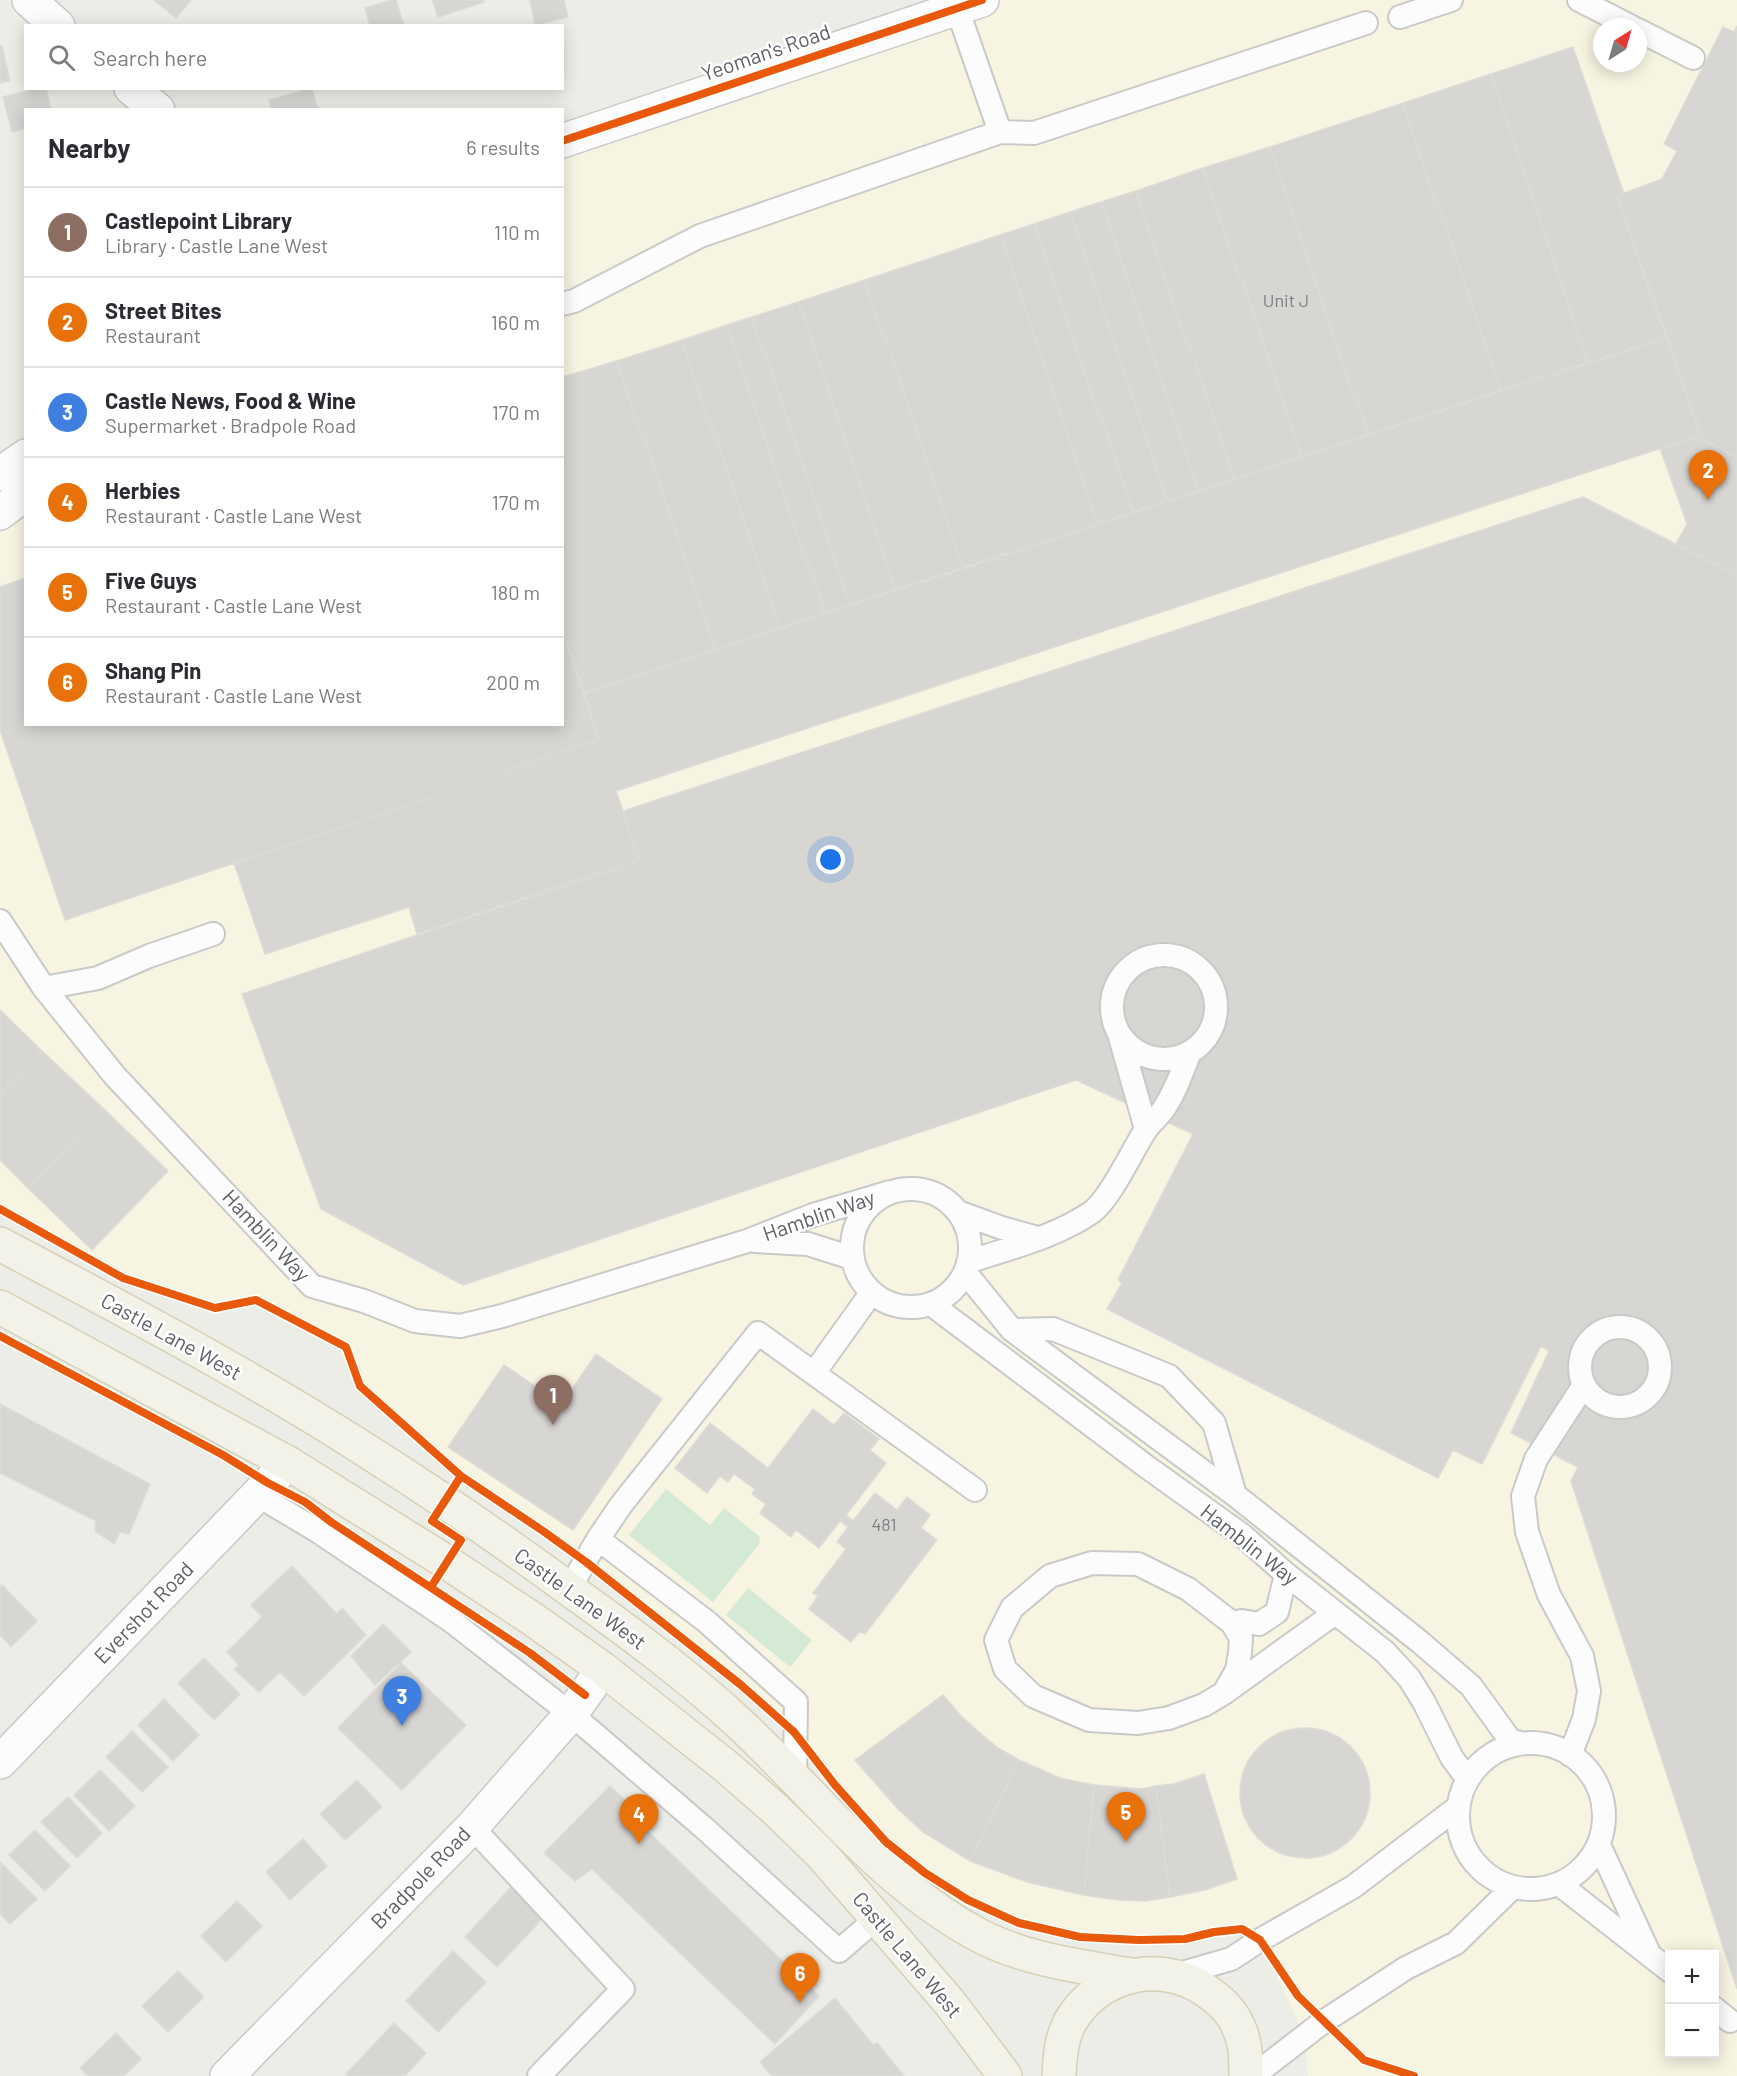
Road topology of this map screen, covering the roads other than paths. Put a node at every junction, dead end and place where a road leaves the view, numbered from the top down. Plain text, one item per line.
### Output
1 (29, 0) edge
2 (1451, 0) edge
3 (1580, 0) edge
4 (969, 4) edge
5 (1400, 17) dead end
6 (1615, 18) edge
7 (1366, 23) dead end
8 (55, 24) edge
9 (1647, 35) edge
10 (1693, 58) dead end
11 (133, 90) edge
12 (156, 108) edge
13 (1000, 132) junction
14 (564, 140) edge
15 (564, 303) edge
16 (24, 457) edge
17 (0, 474) edge
18 (24, 495) edge
19 (0, 513) edge
20 (0, 921) edge
21 (213, 934) dead end
22 (44, 988) junction
23 (1120, 1037) junction
24 (1190, 1052) junction
25 (1146, 1129) junction
26 (890, 1192) junction
27 (958, 1212) junction
28 (1038, 1238) junction
29 (747, 1241) junction
30 (0, 1244) edge
31 (852, 1258) junction
32 (967, 1267) junction
33 (872, 1292) junction
34 (931, 1304) junction
35 (0, 1307) edge
36 (1012, 1330) junction
37 (814, 1373) junction
38 (1584, 1385) dead end
39 (288, 1463) junction
40 (975, 1490) dead end
41 (257, 1495) junction
42 (1235, 1495) junction
43 (598, 1539) junction
44 (1286, 1574) junction
45 (569, 1589) junction
46 (1335, 1613) junction
47 (1232, 1623) junction
48 (603, 1670) junction
49 (1224, 1693) junction
50 (571, 1714) junction
51 (1520, 1743) junction
52 (1570, 1755) junction
53 (0, 1762) edge
54 (795, 1778) junction
55 (1467, 1778) junction
56 (1458, 1807) junction
57 (472, 1827) junction
58 (1599, 1845) junction
59 (1559, 1884) junction
60 (1513, 1887) junction
61 (877, 1918) junction
62 (1650, 1955) junction
63 (1665, 1967) edge
64 (1131, 1975) junction
65 (1175, 1975) junction
66 (1006, 2075) edge
67 (227, 2076) edge
68 (539, 2076) edge
69 (1059, 2076) edge
70 (1246, 2076) edge
71 (1253, 2076) edge

1 - 8 street
2 - 5 lane
3 - 6 lane
4 - 13 lane
4 - 14 street, Yeoman's Road
7 - 13 lane
9 - 10 lane
11 - 12 street
13 - 15 lane
16 - 17 street
18 - 19 street
20 - 22 lane, Hamblin Way
21 - 22 lane
22 - 29 lane, Hamblin Way
23 - 24 lane
23 - 24 lane
23 - 25 lane
24 - 25 lane
25 - 28 lane
26 - 27 lane, Hamblin Way
26 - 29 lane, Hamblin Way
26 - 31 lane, Hamblin Way
27 - 28 lane, Hamblin Way
27 - 32 lane
28 - 32 lane
29 - 31 lane, Hamblin Way
30 - 45 main road, Castle Lane West
31 - 33 lane
32 - 34 lane
32 - 36 lane, Hamblin Way
33 - 34 lane
33 - 37 lane
34 - 44 lane, Hamblin Way
35 - 39 main road, Castle Lane West
36 - 42 lane, Hamblin Way
36 - 42 lane, Hamblin Way
37 - 40 lane
37 - 43 lane
38 - 52 lane
39 - 41 street, Evershot Road
39 - 48 main road, Castle Lane West
41 - 50 lane
41 - 53 street, Evershot Road
42 - 51 lane, Hamblin Way
43 - 45 lane
43 - 54 lane
44 - 46 lane, Hamblin Way
44 - 47 lane
45 - 54 main road, Castle Lane West
46 - 49 lane
46 - 55 lane, Hamblin Way
47 - 49 lane
47 - 49 lane
48 - 50 street, Bradpole Road
48 - 61 main road, Castle Lane West
50 - 57 street, Bradpole Road
50 - 61 lane
51 - 52 lane
51 - 55 lane
52 - 58 lane
54 - 64 main road, Castle Lane West
55 - 56 lane
56 - 60 lane
56 - 65 lane
57 - 67 street, Bradpole Road
57 - 68 lane
58 - 59 lane
58 - 62 lane
59 - 60 lane
59 - 62 lane
60 - 71 lane
61 - 66 main road, Castle Lane West
62 - 63 lane
64 - 65 main road
64 - 69 main road
65 - 70 main road

